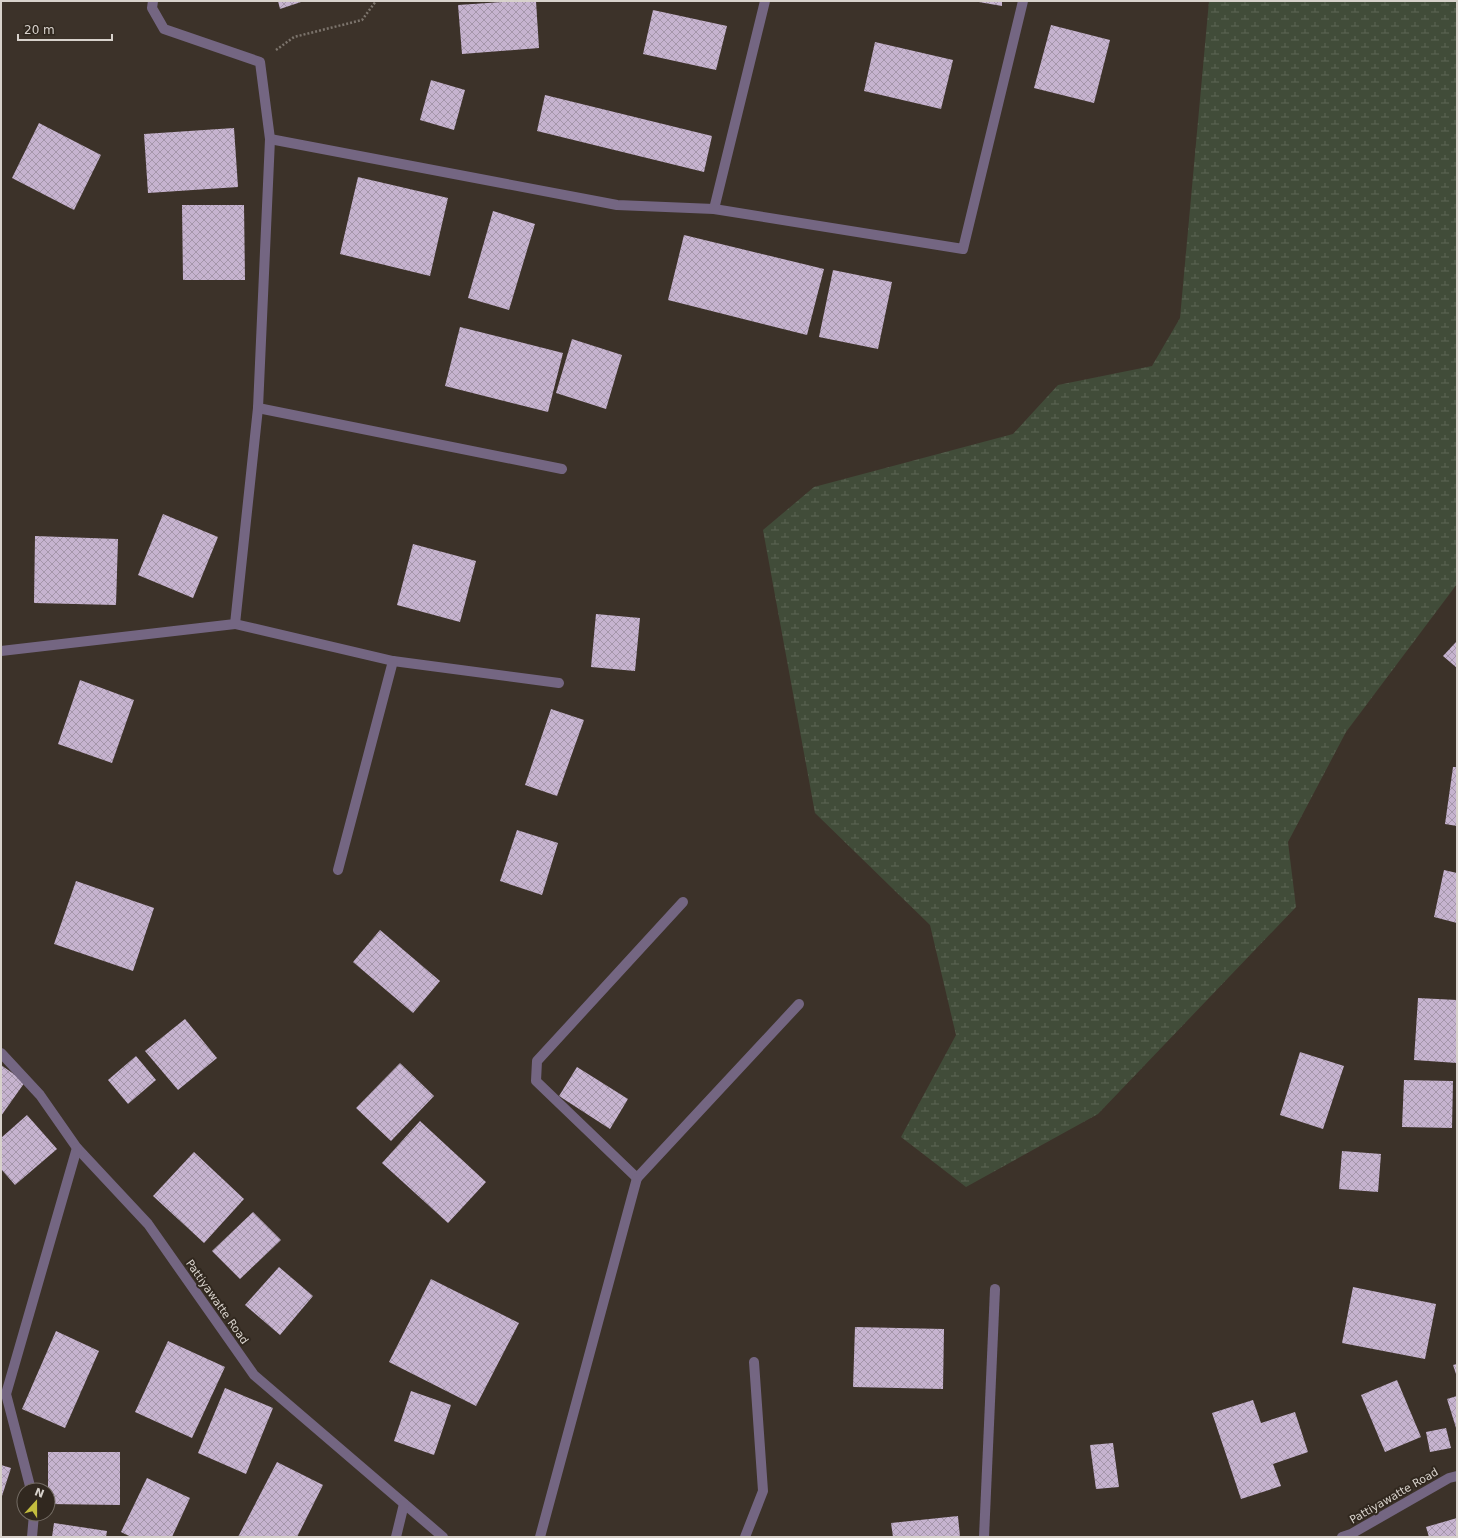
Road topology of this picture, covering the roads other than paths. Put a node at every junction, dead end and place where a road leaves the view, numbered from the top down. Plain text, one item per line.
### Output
1 (153, 1) edge
2 (765, 1) edge
3 (1023, 1) edge
4 (270, 139) junction
5 (714, 210) junction
6 (258, 408) junction
7 (562, 469) dead end
8 (235, 624) junction
9 (1, 651) edge
10 (393, 661) junction
11 (559, 683) dead end
12 (338, 870) dead end
13 (684, 902) dead end
14 (800, 1004) dead end
15 (1, 1053) edge
16 (77, 1148) junction
17 (637, 1178) junction
18 (995, 1289) dead end
19 (754, 1362) dead end
20 (1457, 1476) edge
21 (29, 1482) edge
22 (404, 1504) junction
23 (33, 1522) edge
24 (32, 1537) edge
25 (396, 1537) edge
26 (443, 1537) edge
27 (540, 1537) edge
28 (745, 1537) edge
29 (984, 1537) edge
30 (1342, 1537) edge

1 - 4 street
2 - 5 street
3 - 5 street
4 - 5 street
4 - 6 street
6 - 7 street
6 - 8 street
8 - 9 street
8 - 10 street
10 - 11 street
10 - 12 street
13 - 17 street
14 - 17 street
15 - 16 street, Pattiyawatte Road
16 - 21 street
16 - 22 street, Pattiyawatte Road
17 - 27 street
18 - 29 street
19 - 28 street
20 - 30 street, Pattiyawatte Road
22 - 25 street
22 - 26 street, Pattiyawatte Road
23 - 24 street

